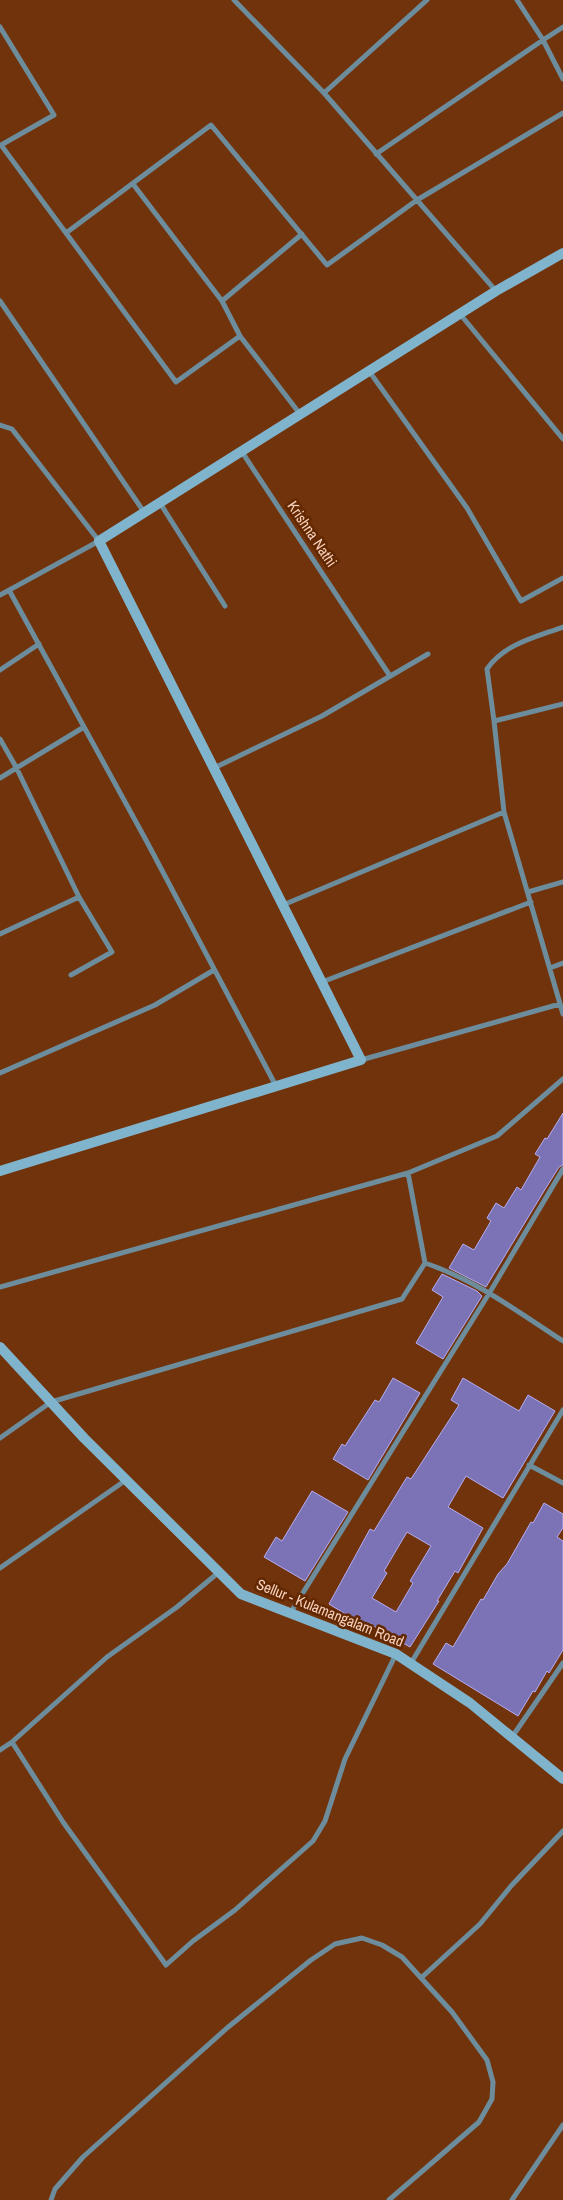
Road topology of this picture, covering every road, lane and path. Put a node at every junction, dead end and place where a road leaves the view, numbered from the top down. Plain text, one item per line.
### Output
1 (234, 0) edge
2 (427, 0) edge
3 (517, 0) edge
4 (0, 26) edge
5 (563, 28) edge
6 (543, 40) junction
7 (563, 79) edge
8 (324, 92) junction
9 (563, 113) edge
10 (376, 154) junction
11 (133, 184) junction
12 (417, 200) junction
13 (66, 234) junction
14 (302, 234) junction
15 (563, 253) edge
16 (496, 291) junction
17 (0, 301) edge
18 (222, 301) junction
19 (460, 314) junction
20 (240, 336) junction
21 (369, 371) junction
22 (300, 414) junction
23 (0, 425) edge
24 (563, 439) edge
25 (242, 452) junction
26 (160, 503) junction
27 (145, 513) junction
28 (99, 541) junction
29 (563, 578) edge
30 (9, 590) junction
31 (0, 595) edge
32 (225, 606) dead end
33 (563, 627) edge
34 (39, 644) junction
35 (428, 654) dead end
36 (0, 670) edge
37 (390, 676) junction
38 (563, 704) edge
39 (494, 721) junction
40 (84, 727) junction
41 (0, 739) edge
42 (16, 768) junction
43 (214, 768) junction
44 (0, 778) edge
45 (504, 812) junction
46 (563, 882) edge
47 (528, 892) junction
48 (78, 897) junction
49 (531, 902) junction
50 (283, 905) junction
51 (0, 934) edge
52 (563, 963) edge
53 (550, 968) junction
54 (214, 970) junction
55 (71, 976) dead end
56 (322, 982) junction
57 (560, 1004) junction
58 (563, 1014) edge
59 (361, 1060) junction
60 (0, 1073) edge
61 (563, 1078) edge
62 (276, 1086) junction
63 (563, 1169) edge
64 (0, 1171) edge
65 (408, 1173) junction
66 (425, 1263) junction
67 (0, 1287) edge
68 (490, 1292) junction
69 (563, 1342) edge
70 (0, 1347) edge
71 (51, 1402) junction
72 (563, 1410) edge
73 (0, 1438) edge
74 (529, 1465) junction
75 (126, 1480) junction
76 (563, 1483) edge
77 (0, 1568) edge
78 (219, 1572) junction
79 (291, 1612) junction
80 (396, 1654) junction
81 (563, 1663) edge
82 (411, 1664) junction
83 (512, 1737) junction
84 (12, 1742) junction
85 (0, 1750) edge
86 (563, 1780) edge
87 (563, 1831) edge
88 (421, 1978) junction
89 (563, 2126) edge
90 (51, 2200) edge
91 (390, 2200) edge
92 (512, 2200) edge

1 - 8 street
2 - 8 street
3 - 6 street
4 - 13 street
5 - 6 street
6 - 7 street
6 - 10 street
8 - 10 street
9 - 12 street
10 - 12 street
11 - 13 street
11 - 14 street
11 - 18 street
12 - 14 street
12 - 16 street
13 - 20 street
14 - 18 street
15 - 16 street
16 - 19 street
17 - 27 street
18 - 20 street
19 - 21 street
19 - 24 street
20 - 22 street
21 - 22 street
21 - 29 street
22 - 25 street
23 - 28 street
25 - 26 street
25 - 37 street, Krishna Nathi
26 - 27 street
26 - 32 street
27 - 28 street
28 - 30 street
28 - 43 street
30 - 31 street
30 - 34 street
33 - 39 street
34 - 36 street
34 - 40 street
35 - 37 street
37 - 43 street
38 - 39 street
39 - 45 street
40 - 42 street
40 - 54 street
41 - 42 street
42 - 44 street
42 - 48 street
43 - 50 street
45 - 47 street
45 - 50 street
46 - 47 street
47 - 49 street
48 - 51 street
48 - 55 street
49 - 53 street
49 - 56 street
50 - 56 street
52 - 53 street
53 - 57 street
54 - 60 street
54 - 62 street
56 - 59 street
57 - 58 street
57 - 59 street
59 - 62 street
61 - 65 street
62 - 64 street
63 - 68 street
65 - 66 street
65 - 67 street
66 - 68 street
66 - 71 street
68 - 69 street
68 - 79 street
70 - 71 street, Sellur - Kulamangalam Road
71 - 73 street
71 - 75 street, Sellur - Kulamangalam Road
72 - 74 street
74 - 76 street
74 - 82 street
75 - 77 street
75 - 78 street, Sellur - Kulamangalam Road
78 - 79 street, Sellur - Kulamangalam Road
78 - 84 street
79 - 80 street, Sellur - Kulamangalam Road
80 - 82 street, Sellur - Kulamangalam Road
80 - 84 street
81 - 83 street
82 - 83 street, Sellur - Kulamangalam Road
83 - 86 street, Sellur - Kulamangalam Road
84 - 85 street
87 - 88 street
88 - 90 street
88 - 91 street
89 - 92 street

